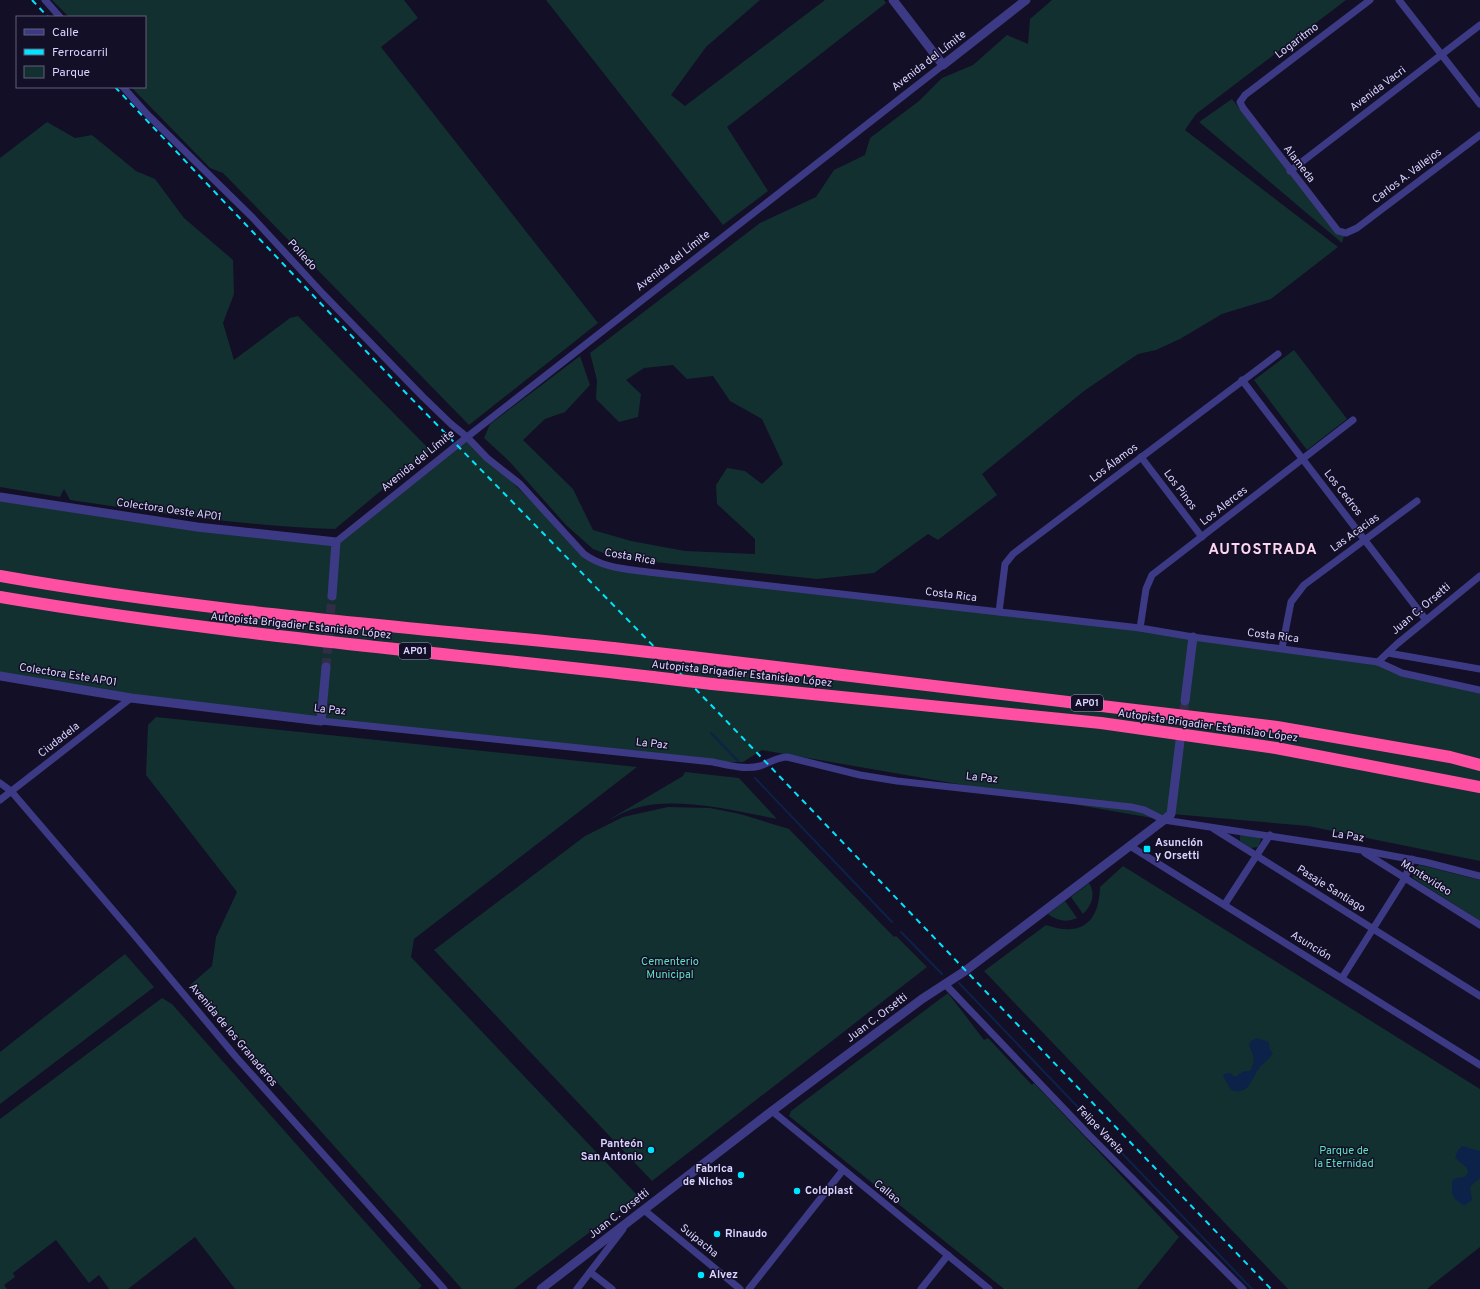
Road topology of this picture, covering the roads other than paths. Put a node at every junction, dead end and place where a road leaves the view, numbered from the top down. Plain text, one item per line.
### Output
1 (45, 0) edge
2 (893, 0) edge
3 (1026, 0) edge
4 (1370, 0) edge
5 (1399, 0) edge
6 (59, 16) edge
7 (1480, 25) edge
8 (1442, 55) junction
9 (943, 65) junction
10 (124, 88) edge
11 (1240, 102) joint
12 (1480, 104) edge
13 (1480, 135) edge
14 (1290, 171) junction
15 (1346, 233) joint
16 (1278, 354) dead end
17 (1242, 380) junction
18 (1353, 420) dead end
19 (467, 437) junction
20 (1141, 457) junction
21 (1303, 459) junction
22 (0, 498) edge
23 (1417, 501) dead end
24 (1202, 537) junction
25 (1366, 539) junction
26 (336, 542) junction
27 (0, 576) edge
28 (1480, 576) edge
29 (332, 596) tunnel mouth
30 (0, 598) edge
31 (999, 612) junction
32 (1426, 620) junction
33 (1140, 628) junction
34 (1193, 637) junction
35 (1282, 648) junction
36 (1388, 653) junction
37 (1378, 662) junction
38 (326, 667) tunnel mouth
39 (1480, 669) edge
40 (0, 676) edge
41 (1480, 690) edge
42 (131, 698) junction
43 (1185, 701) tunnel mouth
44 (321, 721) junction
45 (1180, 741) tunnel mouth
46 (1480, 765) edge
47 (0, 783) edge
48 (1480, 787) edge
49 (11, 791) junction
50 (0, 800) edge
51 (1164, 820) junction
52 (1211, 827) junction
53 (1270, 835) junction
54 (1130, 846) junction
55 (1361, 850) junction
56 (1256, 856) junction
57 (1412, 860) junction
58 (1480, 876) edge
59 (1405, 878) junction
60 (1225, 904) junction
61 (1480, 925) edge
62 (1373, 928) junction
63 (1342, 978) junction
64 (945, 984) junction
65 (1480, 996) edge
66 (1480, 1065) edge
67 (772, 1111) junction
68 (844, 1170) junction
69 (644, 1210) junction
70 (628, 1222) junction
71 (948, 1255) junction
72 (590, 1272) junction
73 (444, 1289) edge
74 (541, 1289) edge
75 (577, 1289) edge
76 (612, 1289) edge
77 (740, 1289) edge
78 (749, 1289) edge
79 (921, 1289) edge
80 (989, 1289) edge
81 (1243, 1289) edge

1 - 6 street
2 - 9 street
3 - 9 street, Avenida del Límite
4 - 11 street, Logaritmo
5 - 8 street
7 - 8 street, Avenida Vacri
8 - 12 street
8 - 14 street, Avenida Vacri
9 - 19 street, Avenida del Límite
10 - 19 street, Polledo
11 - 14 street, Alameda
13 - 15 street, Carlos A. Vallejos
14 - 15 street, Alameda
16 - 17 street, Los Álamos
17 - 20 street, Los Álamos
17 - 21 street, Los Cedros
18 - 21 street, Los Alerces
19 - 26 street, Avenida del Límite
19 - 31 street, Costa Rica
20 - 24 street, Los Pinos
20 - 31 street, Los Álamos
21 - 24 street, Los Alerces
21 - 25 street, Los Cedros
22 - 26 street, Colectora Oeste AP01
23 - 25 street, Las Acacias
24 - 33 street, Los Alerces
25 - 32 street, Los Cedros
25 - 35 street, Las Acacias
26 - 29 street
27 - 46 highway, Autopista Brigadier Estanislao López / AP01, bridge
28 - 32 street, Juan C. Orsetti
30 - 48 highway, Autopista Brigadier Estanislao López / AP01, bridge
31 - 33 street, Costa Rica
32 - 36 street, Juan C. Orsetti
33 - 34 street, Costa Rica
34 - 35 street, Costa Rica
34 - 43 street
35 - 37 street, Costa Rica
36 - 37 street, Juan C. Orsetti
36 - 39 street
37 - 41 street, Costa Rica
38 - 44 street
40 - 42 street, Colectora Este AP01
42 - 44 street, La Paz
42 - 49 street, Ciudadela
44 - 51 street, La Paz
45 - 51 street, Juan C. Orsetti
47 - 49 street, Avenida de los Granaderos
49 - 50 street, Ciudadela
49 - 73 street, Avenida de los Granaderos
51 - 52 street, Pasaje Santiago
51 - 54 street, Juan C. Orsetti
52 - 53 street, La Paz
52 - 56 street, Pasaje Santiago
53 - 55 street, La Paz
53 - 56 street
54 - 60 street, Asunción
54 - 64 street, Juan C. Orsetti
55 - 57 street, La Paz
55 - 59 street, Montevideo
56 - 60 street
56 - 62 street, Pasaje Santiago
57 - 58 street, La Paz
57 - 59 street
59 - 61 street, Montevideo
59 - 62 street
60 - 63 street, Asunción
62 - 63 street
62 - 65 street, Pasaje Santiago
63 - 66 street, Asunción
64 - 67 street, Juan C. Orsetti
64 - 81 street, Felipe Varela
67 - 68 street, Callao
67 - 69 street, Juan C. Orsetti
68 - 71 street, Callao
68 - 78 street
69 - 70 street, Juan C. Orsetti
69 - 77 street, Suipacha
70 - 72 street
70 - 74 street, Juan C. Orsetti
71 - 79 street
71 - 80 street, Callao
72 - 75 street
72 - 76 street

